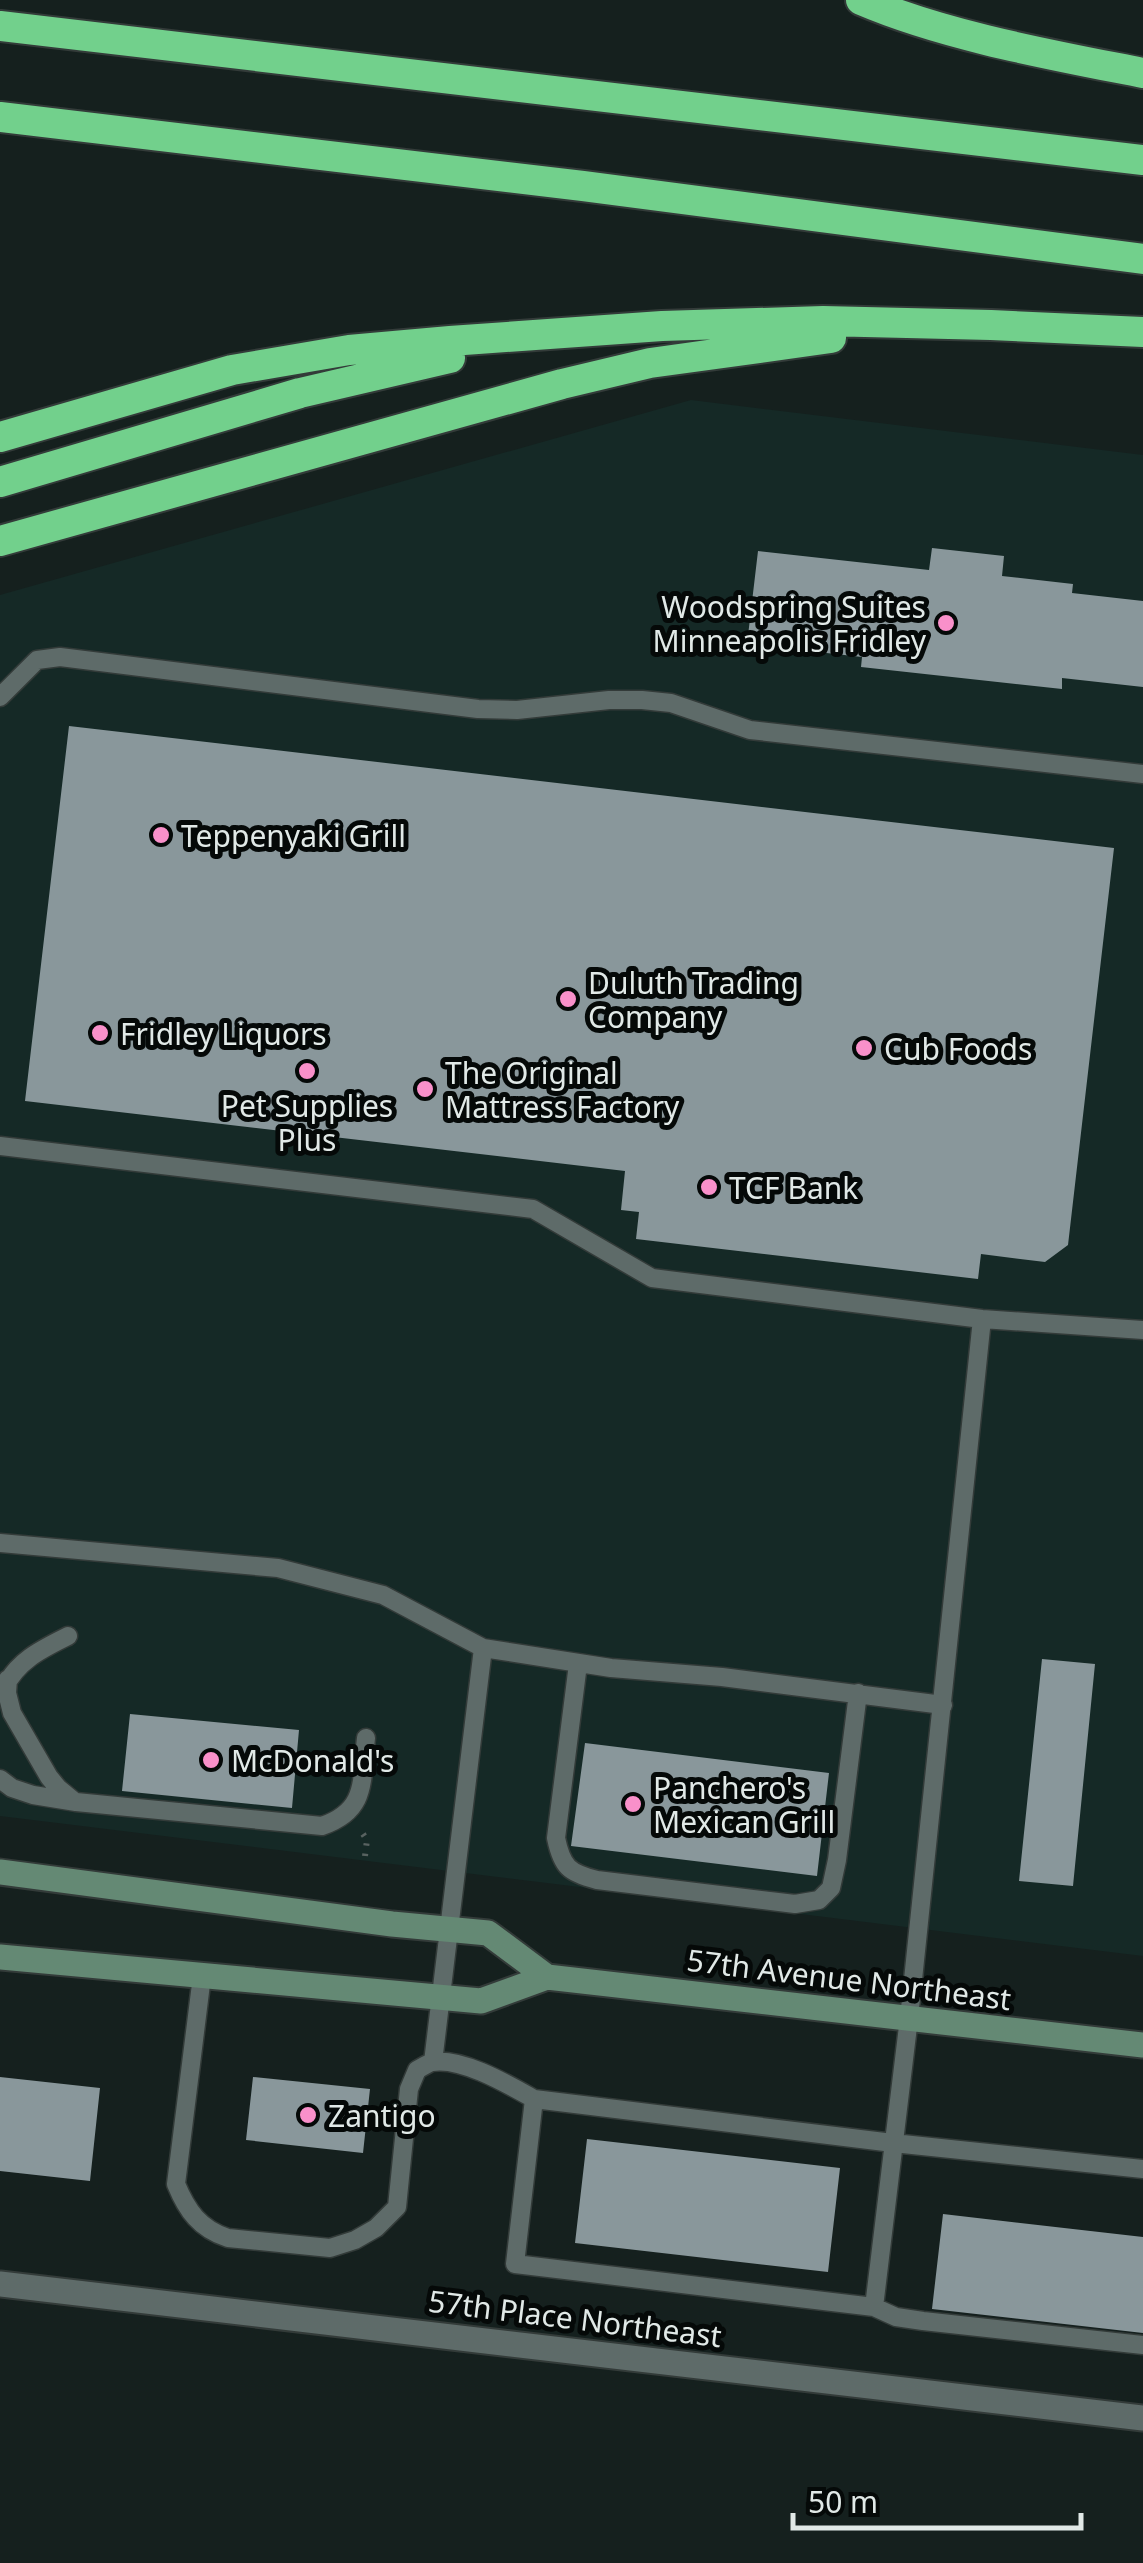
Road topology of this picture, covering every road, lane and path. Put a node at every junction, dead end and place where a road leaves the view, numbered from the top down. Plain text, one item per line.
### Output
1 (861, 0) edge
2 (0, 26) edge
3 (1143, 73) edge
4 (0, 118) edge
5 (1143, 160) edge
6 (1143, 260) edge
7 (991, 325) junction
8 (593, 330) junction
9 (1143, 332) edge
10 (0, 437) edge
11 (0, 482) edge
12 (0, 541) edge
13 (0, 697) edge
14 (1143, 774) edge
15 (0, 1146) edge
16 (982, 1319) junction
17 (1143, 1330) edge
18 (0, 1543) edge
19 (68, 1636) dead end
20 (482, 1648) junction
21 (578, 1664) junction
22 (4, 1688) edge
23 (858, 1694) junction
24 (943, 1704) junction
25 (366, 1738) dead end
26 (0, 1779) edge
27 (76, 1802) junction
28 (0, 1872) edge
29 (448, 1928) junction
30 (0, 1957) edge
31 (202, 1976) junction
32 (547, 1977) junction
33 (440, 1997) junction
34 (909, 2018) junction
35 (1143, 2045) edge
36 (433, 2062) junction
37 (534, 2099) junction
38 (893, 2144) junction
39 (1143, 2169) edge
40 (0, 2284) edge
41 (874, 2306) junction
42 (1143, 2345) edge
43 (1143, 2418) edge

1 - 3 highway
2 - 5 highway
4 - 6 highway
7 - 8 highway
7 - 9 highway
7 - 12 highway
8 - 10 highway
8 - 11 highway
13 - 14 lane
15 - 16 lane
16 - 17 lane
16 - 24 lane
18 - 20 lane
19 - 22 lane
20 - 21 lane
20 - 29 lane
21 - 23 lane
21 - 23 lane
22 - 27 lane
23 - 24 lane
24 - 34 lane
25 - 27 lane
26 - 27 lane
28 - 29 street
29 - 32 street
29 - 33 lane
30 - 31 street, 57th Avenue Northeast
31 - 33 street, 57th Avenue Northeast
31 - 36 lane
32 - 33 street, 57th Avenue Northeast
32 - 34 street, 57th Avenue Northeast
33 - 36 lane
34 - 35 street, 57th Avenue Northeast
34 - 38 lane
36 - 37 lane
37 - 38 lane
37 - 41 lane
38 - 39 lane
38 - 41 lane
40 - 43 street, 57th Place Northeast
41 - 42 lane

